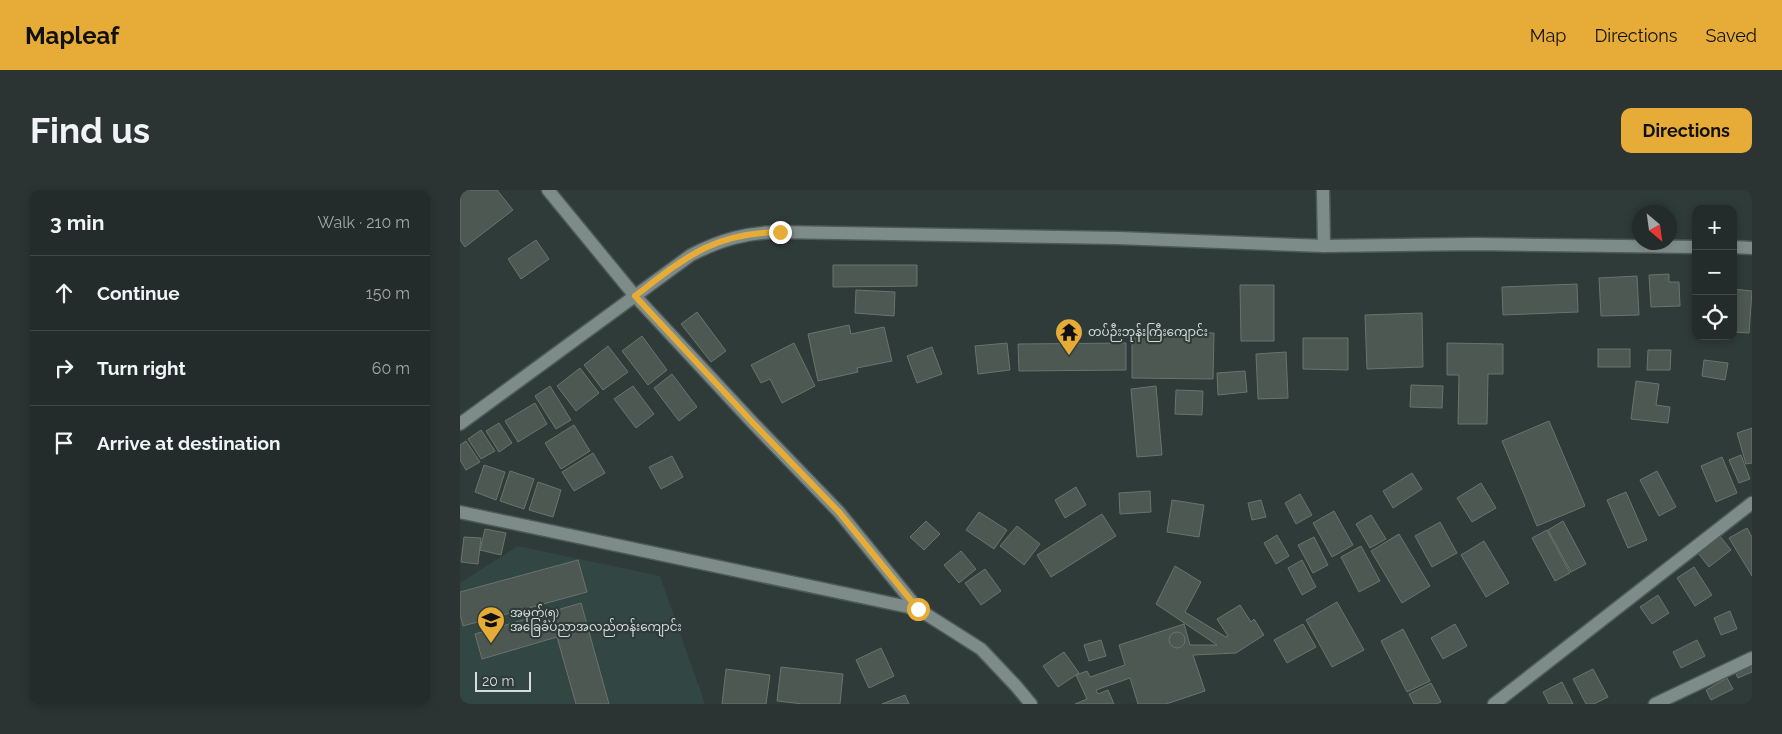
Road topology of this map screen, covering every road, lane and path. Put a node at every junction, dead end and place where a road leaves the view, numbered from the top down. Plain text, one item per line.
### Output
1 (548, 190) edge
2 (1323, 190) edge
3 (1324, 246) junction
4 (1692, 247) edge
5 (1737, 247) edge
6 (1752, 248) edge
7 (635, 296) junction
8 (460, 424) edge
9 (1752, 503) edge
10 (460, 512) edge
11 (918, 609) junction
12 (1752, 658) edge
13 (1031, 704) edge
14 (1494, 704) edge
15 (1654, 704) edge

1 - 7 street
2 - 3 street
3 - 4 street
3 - 7 street
5 - 6 street
7 - 8 street
7 - 11 street
9 - 14 street
10 - 11 street
11 - 13 street
12 - 15 street

